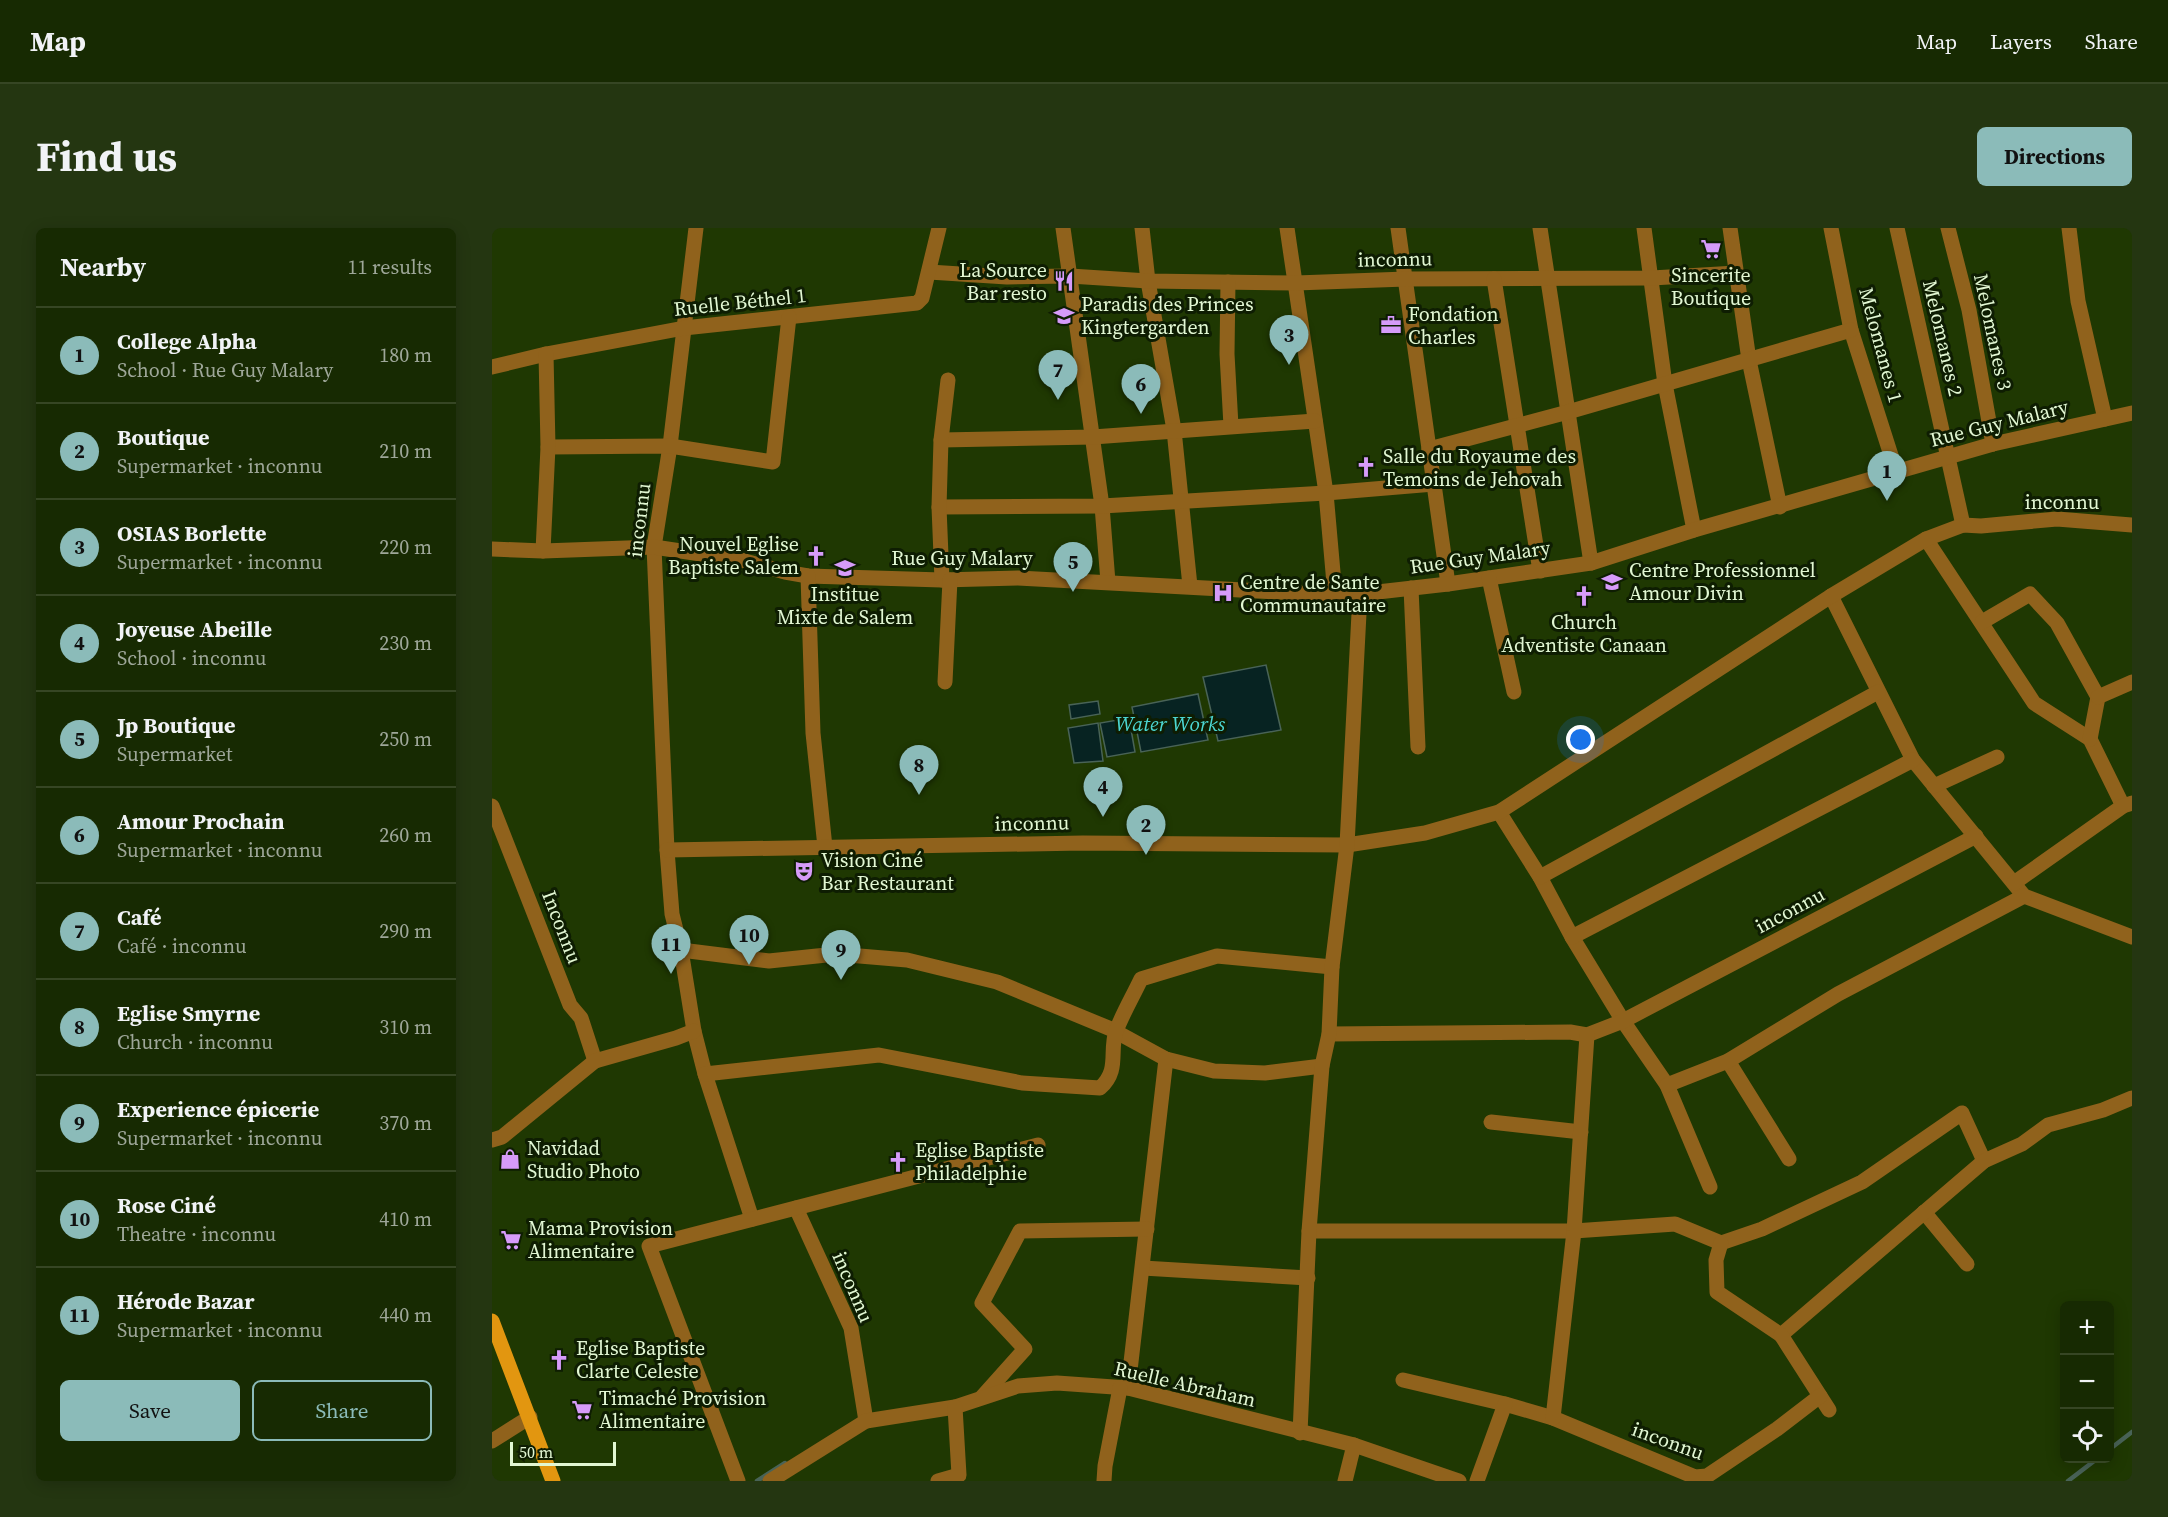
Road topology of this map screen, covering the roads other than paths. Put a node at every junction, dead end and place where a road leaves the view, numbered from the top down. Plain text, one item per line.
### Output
1 (696, 228) edge
2 (939, 228) edge
3 (1063, 228) edge
4 (1142, 228) edge
5 (1287, 228) edge
6 (1398, 228) edge
7 (1540, 228) edge
8 (1644, 228) edge
9 (1730, 228) edge
10 (1831, 228) edge
11 (1897, 228) edge
12 (1948, 228) edge
13 (2069, 228) edge
14 (929, 272) junction
15 (1736, 273) junction
16 (1070, 276) junction
17 (1547, 278) junction
18 (1652, 278) junction
19 (1406, 279) junction
20 (1494, 279) junction
21 (1148, 281) junction
22 (1228, 282) junction
23 (1296, 283) junction
24 (789, 317) junction
25 (684, 328) junction
26 (1851, 330) junction
27 (546, 354) junction
28 (1749, 360) junction
29 (492, 367) edge
30 (948, 380) dead end
31 (1665, 384) junction
32 (1568, 412) junction
33 (2132, 412) edge
34 (2104, 419) junction
35 (1315, 421) junction
36 (1231, 426) junction
37 (1517, 426) junction
38 (1174, 430) junction
39 (1093, 437) junction
40 (941, 440) junction
41 (1993, 444) junction
42 (670, 446) junction
43 (548, 447) junction
44 (1429, 449) junction
45 (1949, 456) junction
46 (1896, 471) junction
47 (1434, 484) junction
48 (1326, 493) junction
49 (1180, 502) junction
50 (1102, 506) junction
51 (939, 507) junction
52 (1780, 507) junction
53 (1963, 525) junction
54 (2132, 525) edge
55 (1694, 530) junction
56 (1926, 539) junction
57 (654, 547) junction
58 (492, 549) edge
59 (543, 551) junction
60 (1591, 563) junction
61 (1540, 571) junction
62 (808, 576) junction
63 (1489, 578) junction
64 (946, 580) junction
65 (1108, 582) junction
66 (1448, 584) junction
67 (1190, 586) junction
68 (1411, 588) junction
69 (1360, 594) junction
70 (1335, 595) junction
71 (1831, 596) junction
72 (1982, 622) junction
73 (945, 682) dead end
74 (2132, 682) edge
75 (1514, 692) dead end
76 (1878, 692) junction
77 (2098, 697) junction
78 (2090, 739) junction
79 (1418, 747) dead end
80 (1997, 757) dead end
81 (1913, 760) junction
82 (1934, 786) junction
83 (2127, 804) edge
84 (492, 806) edge
85 (1499, 812) junction
86 (1976, 836) junction
87 (1347, 845) junction
88 (825, 847) junction
89 (668, 850) junction
90 (1540, 877) junction
91 (2014, 883) junction
92 (2024, 896) junction
93 (1572, 937) junction
94 (2132, 937) edge
95 (681, 950) junction
96 (1332, 968) junction
97 (1623, 1022) junction
98 (694, 1031) junction
99 (1115, 1033) junction
100 (1329, 1034) junction
101 (1587, 1035) junction
102 (1166, 1059) junction
103 (595, 1061) junction
104 (1728, 1061) junction
105 (1322, 1066) junction
106 (705, 1074) junction
107 (1667, 1085) junction
108 (2132, 1098) edge
109 (1491, 1122) dead end
110 (1581, 1132) junction
111 (492, 1140) edge
112 (1038, 1145) dead end
113 (1789, 1159) dead end
114 (1984, 1161) junction
115 (1710, 1187) dead end
116 (796, 1208) junction
117 (1924, 1212) junction
118 (752, 1219) junction
119 (1147, 1229) junction
120 (1309, 1231) junction
121 (1574, 1231) junction
122 (1721, 1243) junction
123 (1967, 1264) dead end
124 (1143, 1268) junction
125 (1308, 1278) junction
126 (492, 1321) edge
127 (1780, 1335) junction
128 (1403, 1380) dead end
129 (1124, 1388) junction
130 (1820, 1396) junction
131 (981, 1398) junction
132 (1505, 1404) junction
133 (955, 1407) junction
134 (1829, 1410) dead end
135 (530, 1417) junction
136 (1553, 1418) junction
137 (866, 1421) junction
138 (1300, 1433) junction
139 (492, 1441) edge
140 (1354, 1445) junction
141 (554, 1481) edge
142 (738, 1481) edge
143 (770, 1481) edge
144 (938, 1481) edge
145 (1104, 1481) edge
146 (1345, 1481) edge
147 (1459, 1481) edge
148 (1476, 1481) edge

1 - 25 street, inconnu
2 - 14 street, Ruelle Béthel 1
3 - 16 street
4 - 21 street
5 - 23 street
6 - 19 street
7 - 17 street
8 - 18 street
9 - 15 street
10 - 26 street, Melomanes 1
11 - 45 street, Melomanes 2
12 - 41 street, Melomanes 3
13 - 34 street
14 - 16 street, inconnu
14 - 24 street, Ruelle Béthel 1
15 - 18 street, inconnu
15 - 28 street
16 - 21 street, inconnu
16 - 39 street
17 - 18 street, inconnu
17 - 20 street, inconnu
17 - 32 street
18 - 31 street
19 - 20 street, inconnu
19 - 23 street, inconnu
19 - 44 street
20 - 37 street
21 - 22 street, inconnu
21 - 38 street
22 - 23 street, inconnu
22 - 36 street
23 - 35 street
24 - 25 street, Ruelle Béthel 1
24 - 42 street
25 - 27 street, Ruelle Béthel 1
25 - 42 street, inconnu
26 - 28 street
26 - 46 street, Melomanes 1
27 - 29 street, Ruelle Béthel 1
27 - 43 street
28 - 31 street
28 - 52 street
30 - 40 street
31 - 32 street
31 - 55 street
32 - 37 street
32 - 60 street
33 - 34 street, Rue Guy Malary
34 - 41 street, Rue Guy Malary
35 - 36 street
35 - 48 street
36 - 38 street
37 - 44 street
37 - 61 street
38 - 39 street
38 - 49 street
39 - 40 street
39 - 50 street
40 - 51 street
41 - 45 street, Rue Guy Malary
42 - 43 street
42 - 57 street, inconnu
43 - 59 street
44 - 47 street
45 - 46 street, Rue Guy Malary
45 - 53 street, Melomanes 2
46 - 52 street, Rue Guy Malary
47 - 48 street
47 - 66 street
48 - 49 street
48 - 70 street
49 - 50 street
49 - 67 street
50 - 51 street
50 - 65 street
51 - 64 street
52 - 55 street, Rue Guy Malary
53 - 54 street, inconnu
53 - 56 street, inconnu
55 - 60 street, Rue Guy Malary
56 - 71 street, inconnu
56 - 72 street
57 - 59 street, Rue Guy Malary
57 - 62 street, Rue Guy Malary
57 - 89 street, inconnu
58 - 59 street, Rue Guy Malary
60 - 61 street, Rue Guy Malary
61 - 63 street, Rue Guy Malary
62 - 64 street, Rue Guy Malary
62 - 88 street
63 - 66 street, Rue Guy Malary
63 - 75 street
64 - 65 street, Rue Guy Malary
64 - 73 street
65 - 67 street, Rue Guy Malary
66 - 68 street, Rue Guy Malary
67 - 70 street, Rue Guy Malary
68 - 69 street, Rue Guy Malary
68 - 79 street
69 - 70 street, Rue Guy Malary
69 - 87 street
71 - 76 street
71 - 85 street, inconnu
72 - 77 street
72 - 78 street
74 - 77 street
76 - 81 street
76 - 90 street
77 - 78 street
78 - 83 street
80 - 82 street
81 - 82 street
81 - 93 street
82 - 86 street
83 - 91 street
84 - 103 street, Inconnu
85 - 87 street, inconnu
85 - 90 street
86 - 91 street
86 - 97 street, inconnu
87 - 88 street, inconnu
87 - 96 street
88 - 89 street, inconnu
89 - 95 street, inconnu
90 - 93 street
91 - 92 street
92 - 94 street
92 - 104 street
93 - 97 street
95 - 98 street, inconnu
95 - 99 street
96 - 99 street
96 - 100 street
97 - 101 street, inconnu
97 - 107 street
98 - 103 street
98 - 106 street, inconnu
99 - 102 street
99 - 106 street
100 - 101 street, inconnu
100 - 105 street
101 - 110 street
102 - 105 street
102 - 119 street
103 - 111 street
104 - 107 street
104 - 113 street
105 - 120 street
106 - 118 street, inconnu
107 - 115 street
108 - 114 street
109 - 110 street
110 - 121 street
112 - 116 street
114 - 117 street
114 - 122 street
116 - 118 street
116 - 137 street, inconnu
117 - 123 street
117 - 127 street
118 - 142 street
119 - 124 street
119 - 131 street
120 - 121 street
120 - 125 street
121 - 122 street
121 - 136 street
122 - 127 street
124 - 125 street
124 - 129 street
125 - 138 street
126 - 135 main road
127 - 130 street
128 - 132 street, inconnu
129 - 131 street, Ruelle Abraham
129 - 138 street, Ruelle Abraham
129 - 145 street
130 - 134 street
130 - 136 street, inconnu
131 - 133 street, Ruelle Abraham
132 - 136 street, inconnu
132 - 148 street
133 - 137 street, Ruelle Abraham
133 - 144 street
135 - 139 street
135 - 141 main road
137 - 143 street, Ruelle Abraham
138 - 140 street, Ruelle Abraham
140 - 146 street
140 - 147 street, Ruelle Abraham

